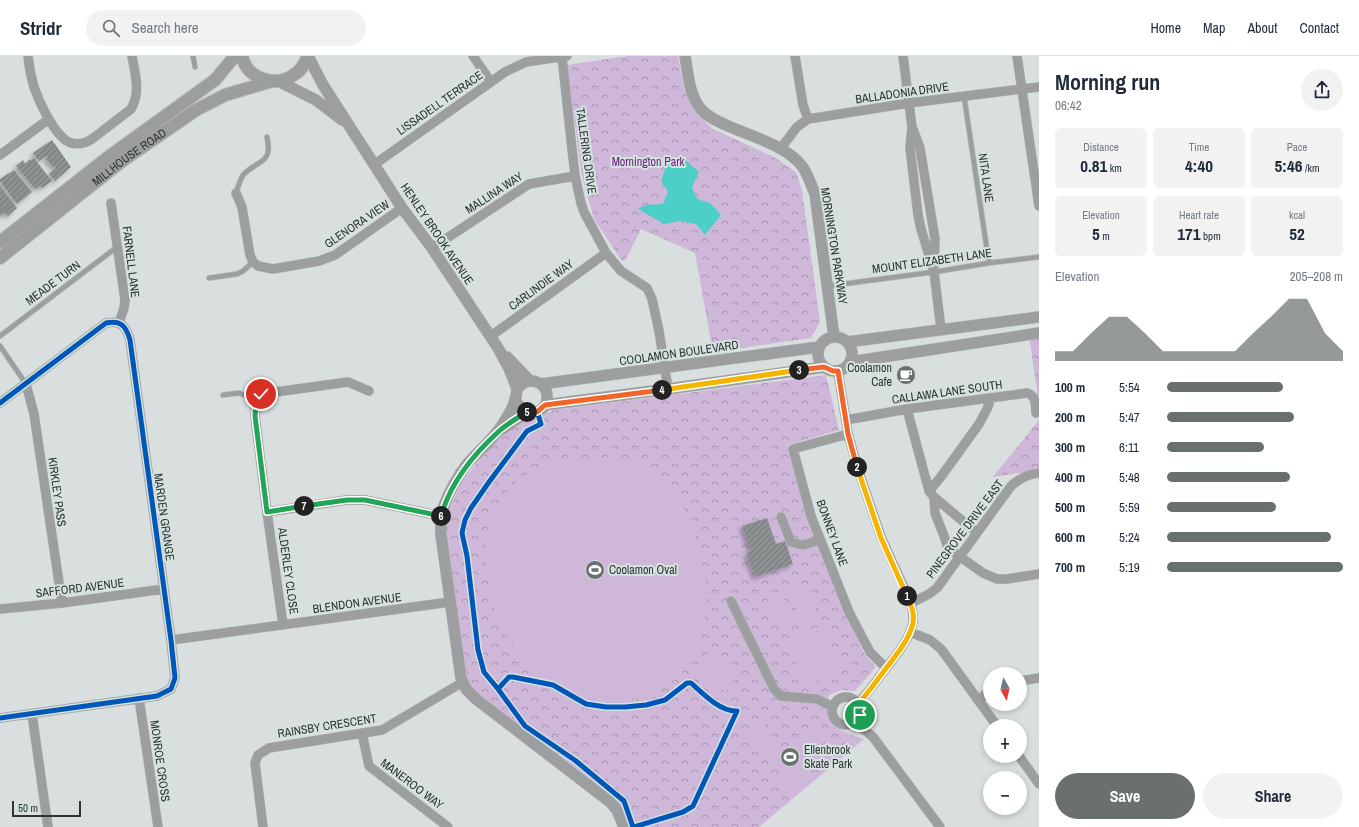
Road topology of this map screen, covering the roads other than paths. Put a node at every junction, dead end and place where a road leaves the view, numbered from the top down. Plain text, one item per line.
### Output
1 (28, 56) edge
2 (132, 56) edge
3 (193, 56) edge
4 (235, 56) edge
5 (242, 56) edge
6 (308, 56) edge
7 (473, 56) edge
8 (565, 56) edge
9 (685, 56) edge
10 (795, 56) edge
11 (903, 56) edge
12 (1017, 56) edge
13 (194, 67) dead end
14 (275, 81) junction
15 (491, 82) junction
16 (1039, 87) edge
17 (1022, 89) junction
18 (964, 96) junction
19 (909, 103) junction
20 (49, 119) junction
21 (808, 119) junction
22 (355, 134) junction
23 (267, 137) dead end
24 (782, 148) junction
25 (0, 155) edge
26 (375, 164) junction
27 (575, 176) junction
28 (236, 193) joint
29 (1039, 202) edge
30 (111, 203) dead end
31 (402, 208) junction
32 (0, 242) edge
33 (118, 247) junction
34 (432, 248) junction
35 (606, 253) junction
36 (1039, 257) edge
37 (0, 258) edge
38 (253, 262) junction
39 (989, 263) junction
40 (934, 272) junction
41 (209, 278) dead end
42 (828, 286) junction
43 (1039, 317) edge
44 (119, 323) junction
45 (941, 329) junction
46 (1039, 333) edge
47 (0, 336) edge
48 (491, 336) junction
49 (834, 337) junction
50 (847, 342) junction
51 (0, 346) edge
52 (498, 348) junction
53 (819, 348) junction
54 (850, 362) junction
55 (824, 367) junction
56 (665, 368) junction
57 (838, 371) junction
58 (530, 381) junction
59 (26, 384) junction
60 (541, 384) junction
61 (668, 390) junction
62 (369, 391) dead end
63 (516, 394) junction
64 (223, 395) dead end
65 (988, 398) junction
66 (258, 400) junction
67 (0, 403) edge
68 (545, 405) junction
69 (907, 410) junction
70 (527, 412) junction
71 (1036, 413) dead end
72 (846, 420) junction
73 (497, 432) junction
74 (848, 434) junction
75 (1039, 473) edge
76 (932, 494) junction
77 (267, 512) junction
78 (442, 516) junction
79 (781, 517) dead end
80 (978, 533) junction
81 (820, 540) junction
82 (960, 556) junction
83 (1039, 574) edge
84 (164, 589) junction
85 (732, 601) dead end
86 (450, 602) junction
87 (62, 603) junction
88 (910, 604) junction
89 (0, 609) edge
90 (283, 625) junction
91 (910, 632) junction
92 (171, 640) junction
93 (886, 668) junction
94 (1039, 678) edge
95 (1027, 680) edge
96 (463, 682) junction
97 (983, 697) edge
98 (139, 698) junction
99 (979, 701) junction
100 (858, 704) junction
101 (834, 707) junction
102 (32, 714) junction
103 (0, 718) edge
104 (992, 719) edge
105 (855, 722) junction
106 (362, 733) junction
107 (1024, 763) edge
108 (1039, 784) edge
109 (48, 827) edge
110 (158, 827) edge
111 (263, 827) edge
112 (448, 827) edge
113 (624, 827) edge
114 (940, 827) edge

1 - 20 street
2 - 20 street
3 - 13 lane
4 - 32 main road, MILLHOUSE ROAD
5 - 14 main road
6 - 14 main road, MILLHOUSE ROAD
6 - 22 street, HENLEY BROOK AVENUE
7 - 15 street
8 - 15 street, LISSADELL TERRACE
8 - 27 street, TALLERING DRIVE
9 - 24 street, MORNINGTON PARKWAY
10 - 21 street
11 - 19 street
12 - 17 street
14 - 22 street, HENLEY BROOK AVENUE
14 - 37 main road, MILLHOUSE ROAD
15 - 26 street, LISSADELL TERRACE
16 - 17 street, BALLADONIA DRIVE
17 - 18 street, BALLADONIA DRIVE
17 - 29 street
18 - 19 street, BALLADONIA DRIVE
18 - 39 lane, NITA LANE
19 - 21 street, BALLADONIA DRIVE
19 - 40 street
20 - 25 street
21 - 24 street
22 - 26 street, HENLEY BROOK AVENUE
23 - 28 lane
24 - 42 street, MORNINGTON PARKWAY
26 - 31 street, HENLEY BROOK AVENUE
27 - 34 street, MALLINA WAY
27 - 35 street, TALLERING DRIVE
28 - 38 street
30 - 33 street, FARNELL LANE
31 - 34 street, HENLEY BROOK AVENUE
31 - 38 street, GLENORA VIEW
33 - 44 street, FARNELL LANE
33 - 47 lane, MEADE TURN
34 - 48 street, HENLEY BROOK AVENUE
35 - 48 street, CARLINDIE WAY
35 - 56 street, TALLERING DRIVE
36 - 39 lane, MOUNT ELIZABETH LANE
38 - 41 lane
39 - 40 lane, MOUNT ELIZABETH LANE
40 - 42 lane, MOUNT ELIZABETH LANE
40 - 45 street
42 - 49 street, MORNINGTON PARKWAY
43 - 45 street
44 - 59 street
44 - 84 street, MARDEN GRANGE
45 - 50 street
46 - 54 street
48 - 52 street, HENLEY BROOK AVENUE
49 - 50 street
49 - 53 street
50 - 54 street
51 - 59 lane
52 - 58 street, HENLEY BROOK AVENUE
52 - 63 street, HENLEY BROOK AVENUE
53 - 55 street
53 - 56 street, COOLAMON BOULEVARD
54 - 57 street
55 - 57 street
55 - 61 street
56 - 60 street, COOLAMON BOULEVARD
56 - 61 street, TALLERING DRIVE
57 - 72 street
58 - 60 street
58 - 63 street
59 - 67 street
59 - 87 street, KIRKLEY PASS
60 - 68 street
61 - 68 street
62 - 66 street
63 - 70 street
63 - 73 street
64 - 66 lane
65 - 69 street, CALLAWA LANE SOUTH
65 - 71 street, CALLAWA LANE SOUTH
65 - 76 street
66 - 77 street, ALDERLEY CLOSE
68 - 70 street
69 - 72 street, CALLAWA LANE SOUTH
69 - 76 street
70 - 73 street
72 - 74 street
73 - 78 street
74 - 81 street, BONNEY LANE
74 - 88 street
75 - 80 street, PINEGROVE DRIVE EAST
76 - 80 street
76 - 82 street
77 - 78 street
77 - 90 street, ALDERLEY CLOSE
78 - 86 street
79 - 81 street
80 - 82 street, PINEGROVE DRIVE EAST
81 - 93 street, BONNEY LANE
82 - 83 street
82 - 88 street, PINEGROVE DRIVE EAST
84 - 87 street, SAFFORD AVENUE
84 - 92 street, MARDEN GRANGE
85 - 101 street
86 - 90 street, BLENDON AVENUE
86 - 96 street
87 - 89 street, SAFFORD AVENUE
88 - 91 street
90 - 92 street, BLENDON AVENUE
91 - 93 street
91 - 99 street
92 - 98 street, MARDEN GRANGE
93 - 100 street
94 - 95 street
96 - 106 street, RAINSBY CRESCENT
96 - 113 street
97 - 99 street
98 - 102 street, MARDEN GRANGE
98 - 110 street, MONROE CROSS
99 - 104 street
100 - 101 street
100 - 105 street
101 - 105 street
102 - 103 street, MARDEN GRANGE
102 - 109 street
105 - 114 street
106 - 111 street, RAINSBY CRESCENT
106 - 112 street, MANEROO WAY
107 - 108 street

